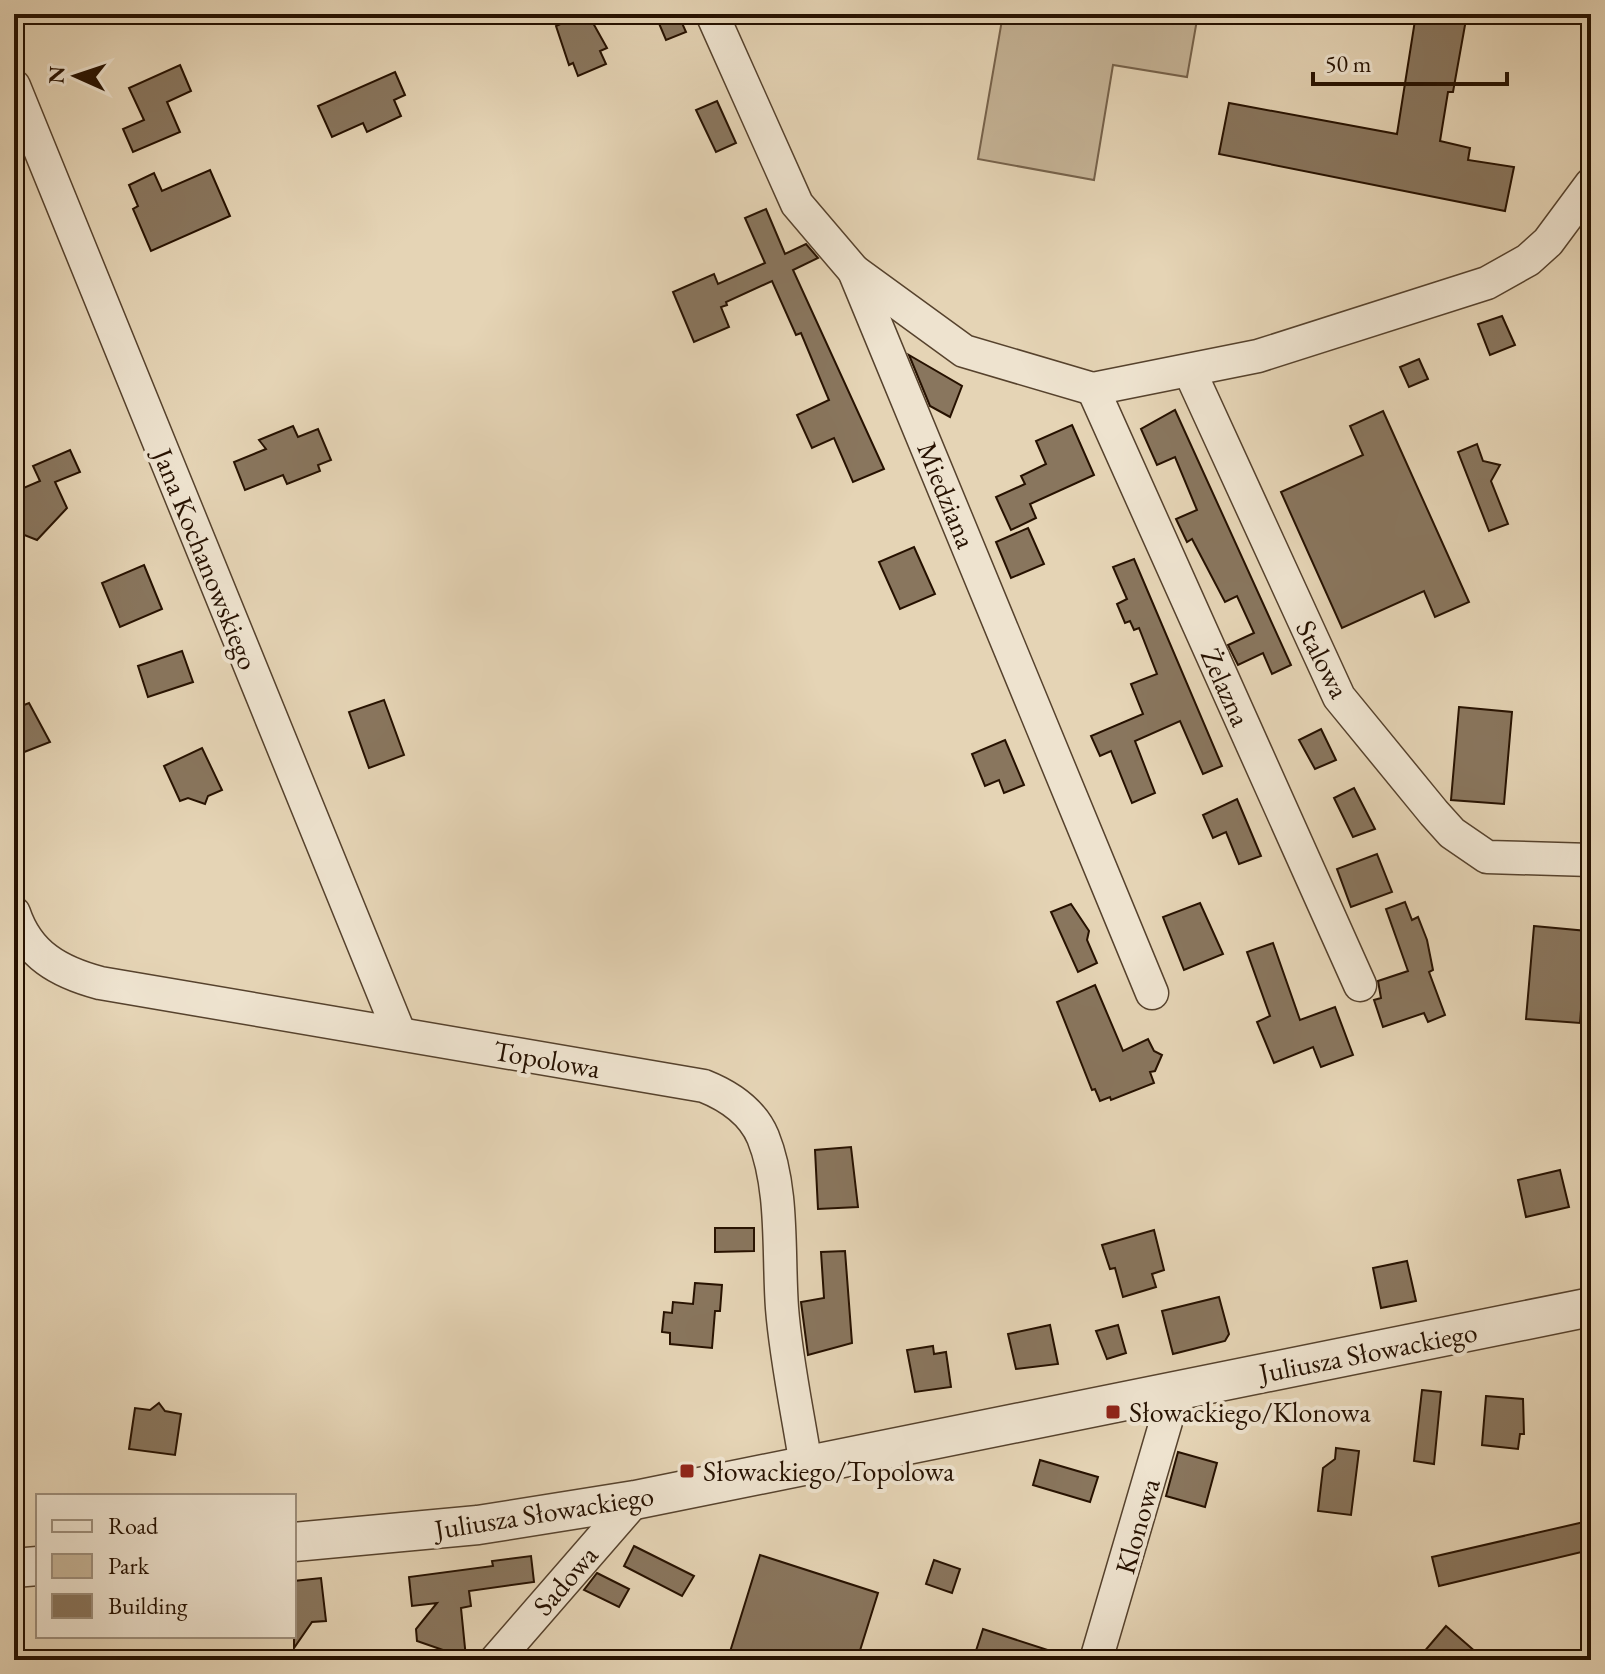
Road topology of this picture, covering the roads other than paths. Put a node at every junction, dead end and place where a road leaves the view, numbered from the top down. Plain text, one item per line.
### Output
1 (712, 14) edge
2 (14, 86) edge
3 (1591, 184) edge
4 (854, 271) junction
5 (1190, 372) junction
6 (1093, 389) junction
7 (1591, 860) edge
8 (14, 913) edge
9 (1360, 985) dead end
10 (1152, 993) dead end
11 (399, 1032) junction
12 (1591, 1307) edge
13 (1175, 1391) junction
14 (806, 1466) junction
15 (635, 1500) junction
16 (296, 1542) edge
17 (36, 1566) edge
18 (14, 1568) edge
19 (496, 1660) edge
20 (1096, 1660) edge

1 - 4 street, Miedziana
2 - 11 street, Jana Kochanowskiego
3 - 5 street
4 - 6 street
4 - 10 street, Miedziana
5 - 6 street
5 - 7 street, Stalowa
6 - 9 street, Żelazna
8 - 11 street, Topolowa
11 - 14 street, Topolowa
12 - 13 street, Juliusza Słowackiego
13 - 14 street, Juliusza Słowackiego
13 - 20 street, Klonowa
14 - 15 street, Juliusza Słowackiego
15 - 16 street, Juliusza Słowackiego
15 - 19 street, Sadowa
17 - 18 street

